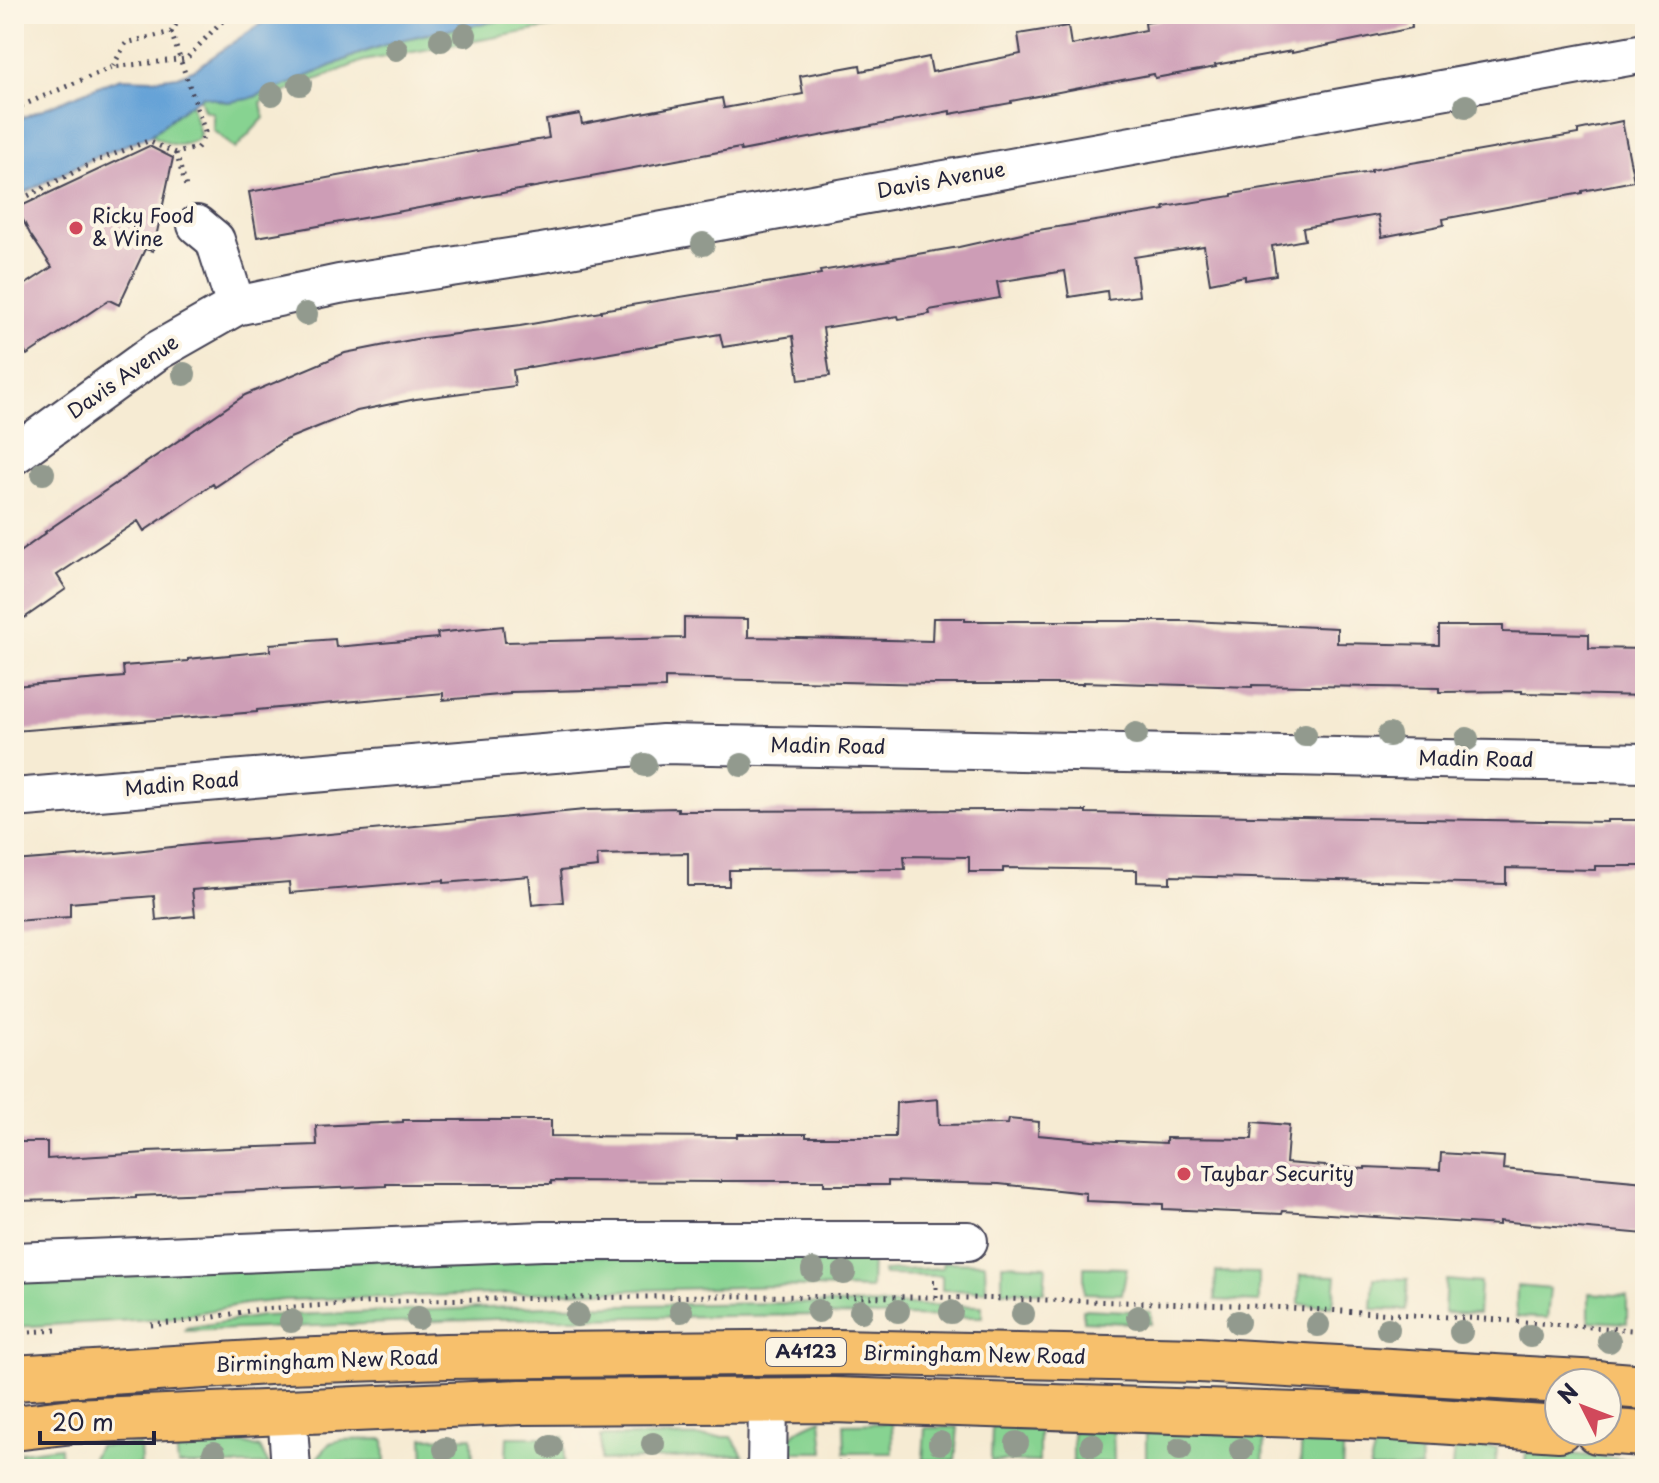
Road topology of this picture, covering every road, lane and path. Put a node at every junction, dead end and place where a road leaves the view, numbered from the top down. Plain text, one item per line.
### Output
1 (183, 14) edge
2 (240, 14) edge
3 (171, 32) junction
4 (1645, 53) edge
5 (112, 67) junction
6 (14, 109) edge
7 (14, 203) edge
8 (197, 225) dead end
9 (236, 306) junction
10 (14, 455) edge
11 (1645, 763) edge
12 (14, 798) edge
13 (968, 1241) dead end
14 (14, 1262) edge
15 (285, 1361) junction
16 (14, 1378) edge
17 (1543, 1380) edge
18 (1623, 1385) edge
19 (1645, 1387) edge
20 (768, 1400) junction
21 (287, 1411) junction
22 (14, 1428) edge
23 (1543, 1428) edge
24 (1623, 1433) edge
25 (1645, 1434) edge
26 (767, 1467) edge
27 (291, 1469) edge
28 (565, 1469) edge
29 (1110, 1469) edge

1 - 3 path
2 - 5 path
3 - 5 path
3 - 7 path, bridge
4 - 9 street, Davis Avenue
5 - 6 path
8 - 9 street
9 - 10 street, Davis Avenue
11 - 12 street, Madin Road
13 - 14 street
15 - 16 highway, Birmingham New Road / A4123
15 - 17 highway, Birmingham New Road / A4123
15 - 21 highway
18 - 19 highway
20 - 21 highway
20 - 23 highway
20 - 26 street
21 - 22 highway
21 - 27 street
24 - 25 highway
26 - 28 path
26 - 29 path

